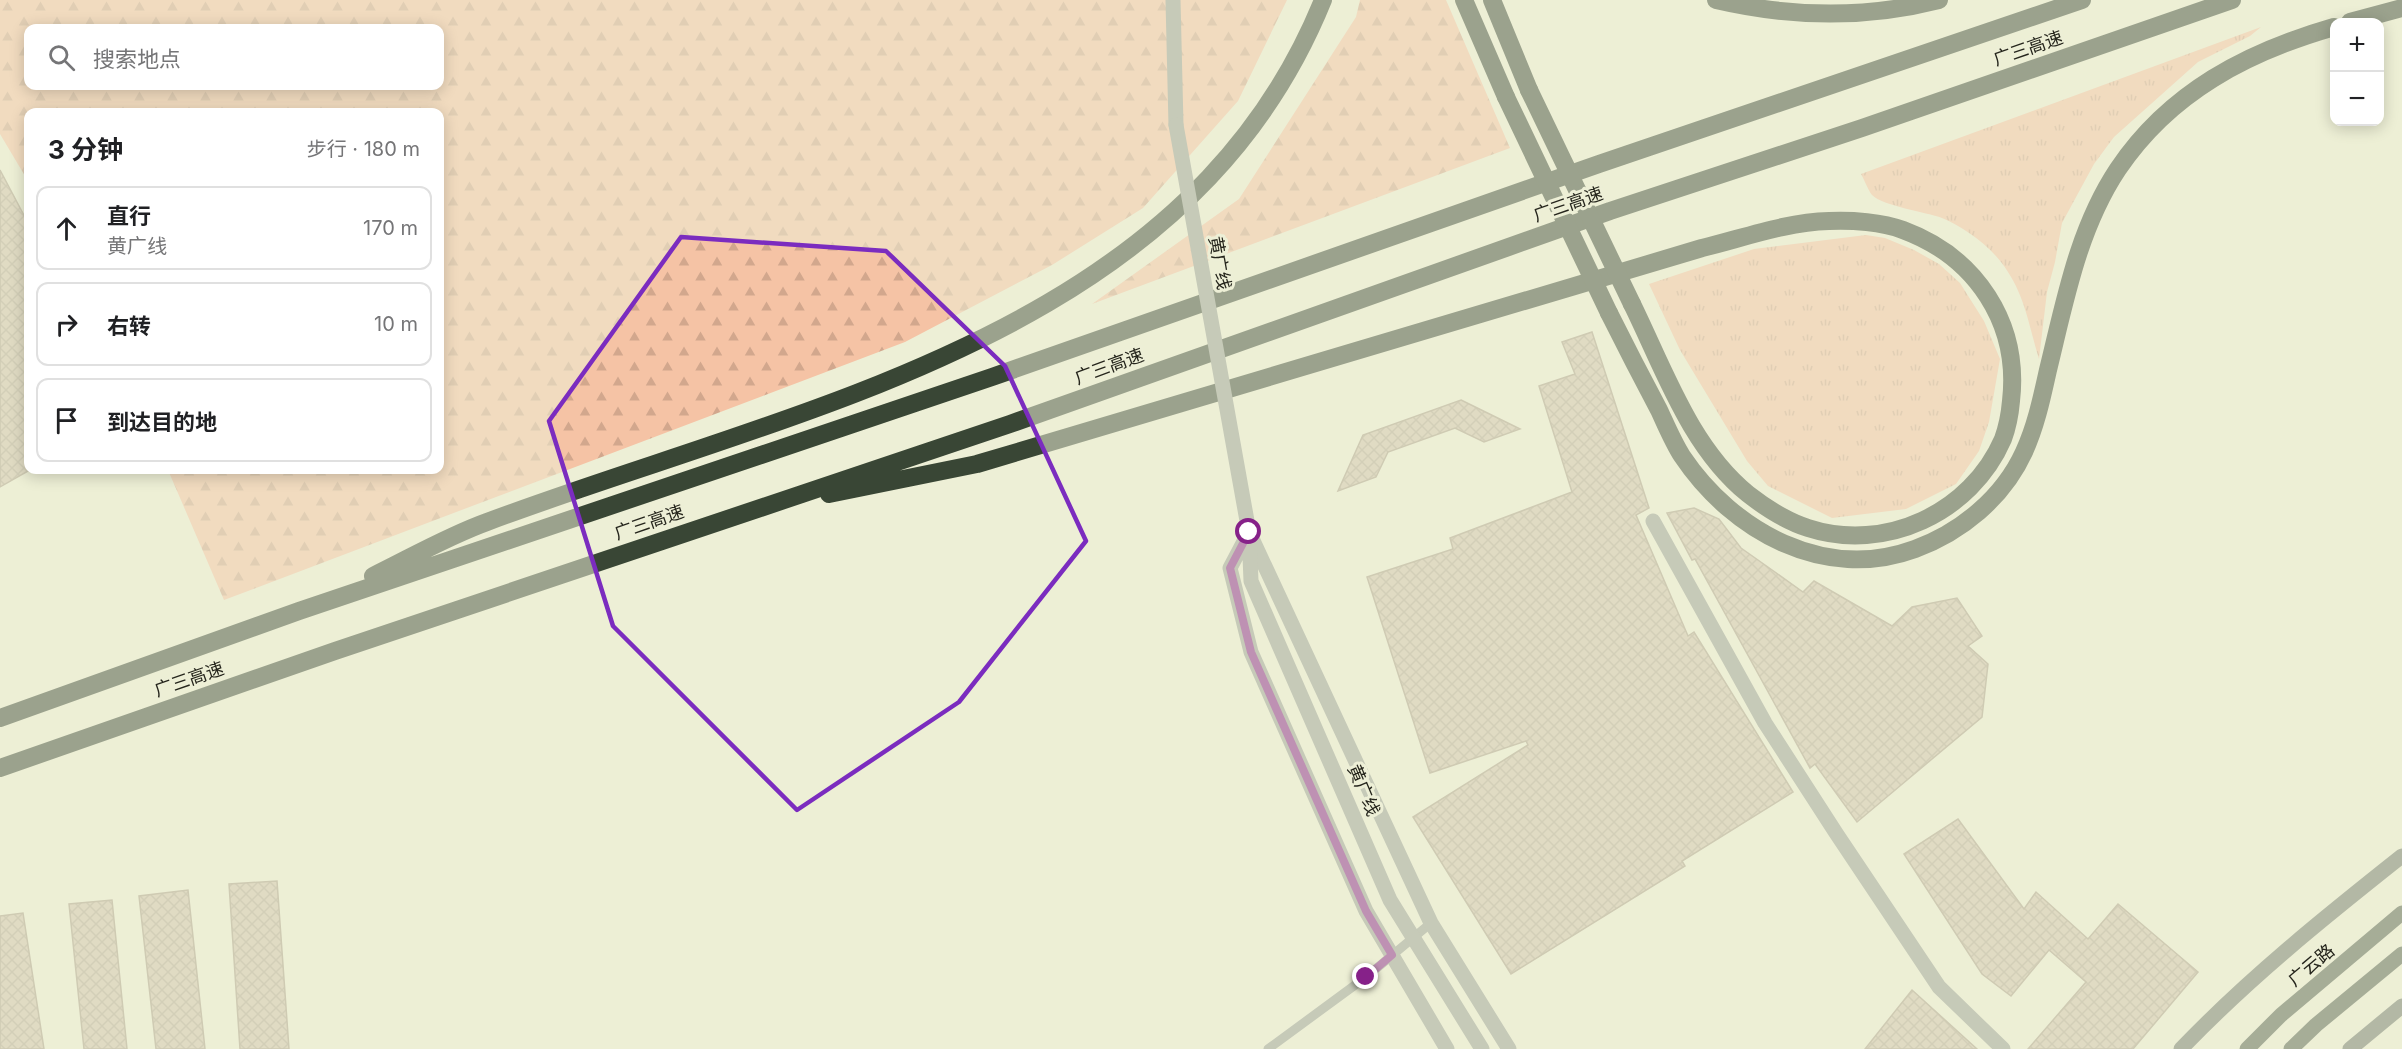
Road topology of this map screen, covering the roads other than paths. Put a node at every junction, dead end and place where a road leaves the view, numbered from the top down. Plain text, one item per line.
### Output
1 (1173, 0) edge
2 (1323, 0) edge
3 (1464, 0) edge
4 (1492, 0) edge
5 (1716, 0) edge
6 (1939, 0) edge
7 (2082, 0) edge
8 (2232, 0) edge
9 (2402, 8) edge
10 (2365, 18) edge
11 (2330, 28) edge
12 (748, 510) junction
13 (1653, 521) dead end
14 (1249, 532) junction
15 (299, 611) junction
16 (0, 718) edge
17 (0, 768) edge
18 (2402, 856) edge
19 (2402, 913) edge
20 (1431, 923) junction
21 (1413, 937) junction
22 (2402, 954) edge
23 (1392, 955) junction
24 (2402, 1006) edge
25 (1268, 1049) edge
26 (1447, 1049) edge
27 (1482, 1049) edge
28 (1509, 1049) edge
29 (2003, 1049) edge
30 (2181, 1049) edge
31 (2247, 1049) edge
32 (2291, 1049) edge
33 (2350, 1049) edge

1 - 14 street, 黄广线, bridge
2 - 15 highway
3 - 11 highway, bridge
4 - 12 highway, bridge
5 - 6 highway
7 - 15 highway, 广三高速
8 - 12 highway, 广三高速
9 - 10 highway
12 - 17 highway, 广三高速
13 - 29 street
14 - 20 street
14 - 21 street, 黄广线
14 - 23 street
15 - 16 highway, 广三高速
18 - 30 main road
19 - 31 main road, 广云路
20 - 21 lane
20 - 28 street
21 - 23 lane
21 - 27 street, 黄广线
22 - 32 main road
23 - 25 lane
23 - 26 street
24 - 33 main road

